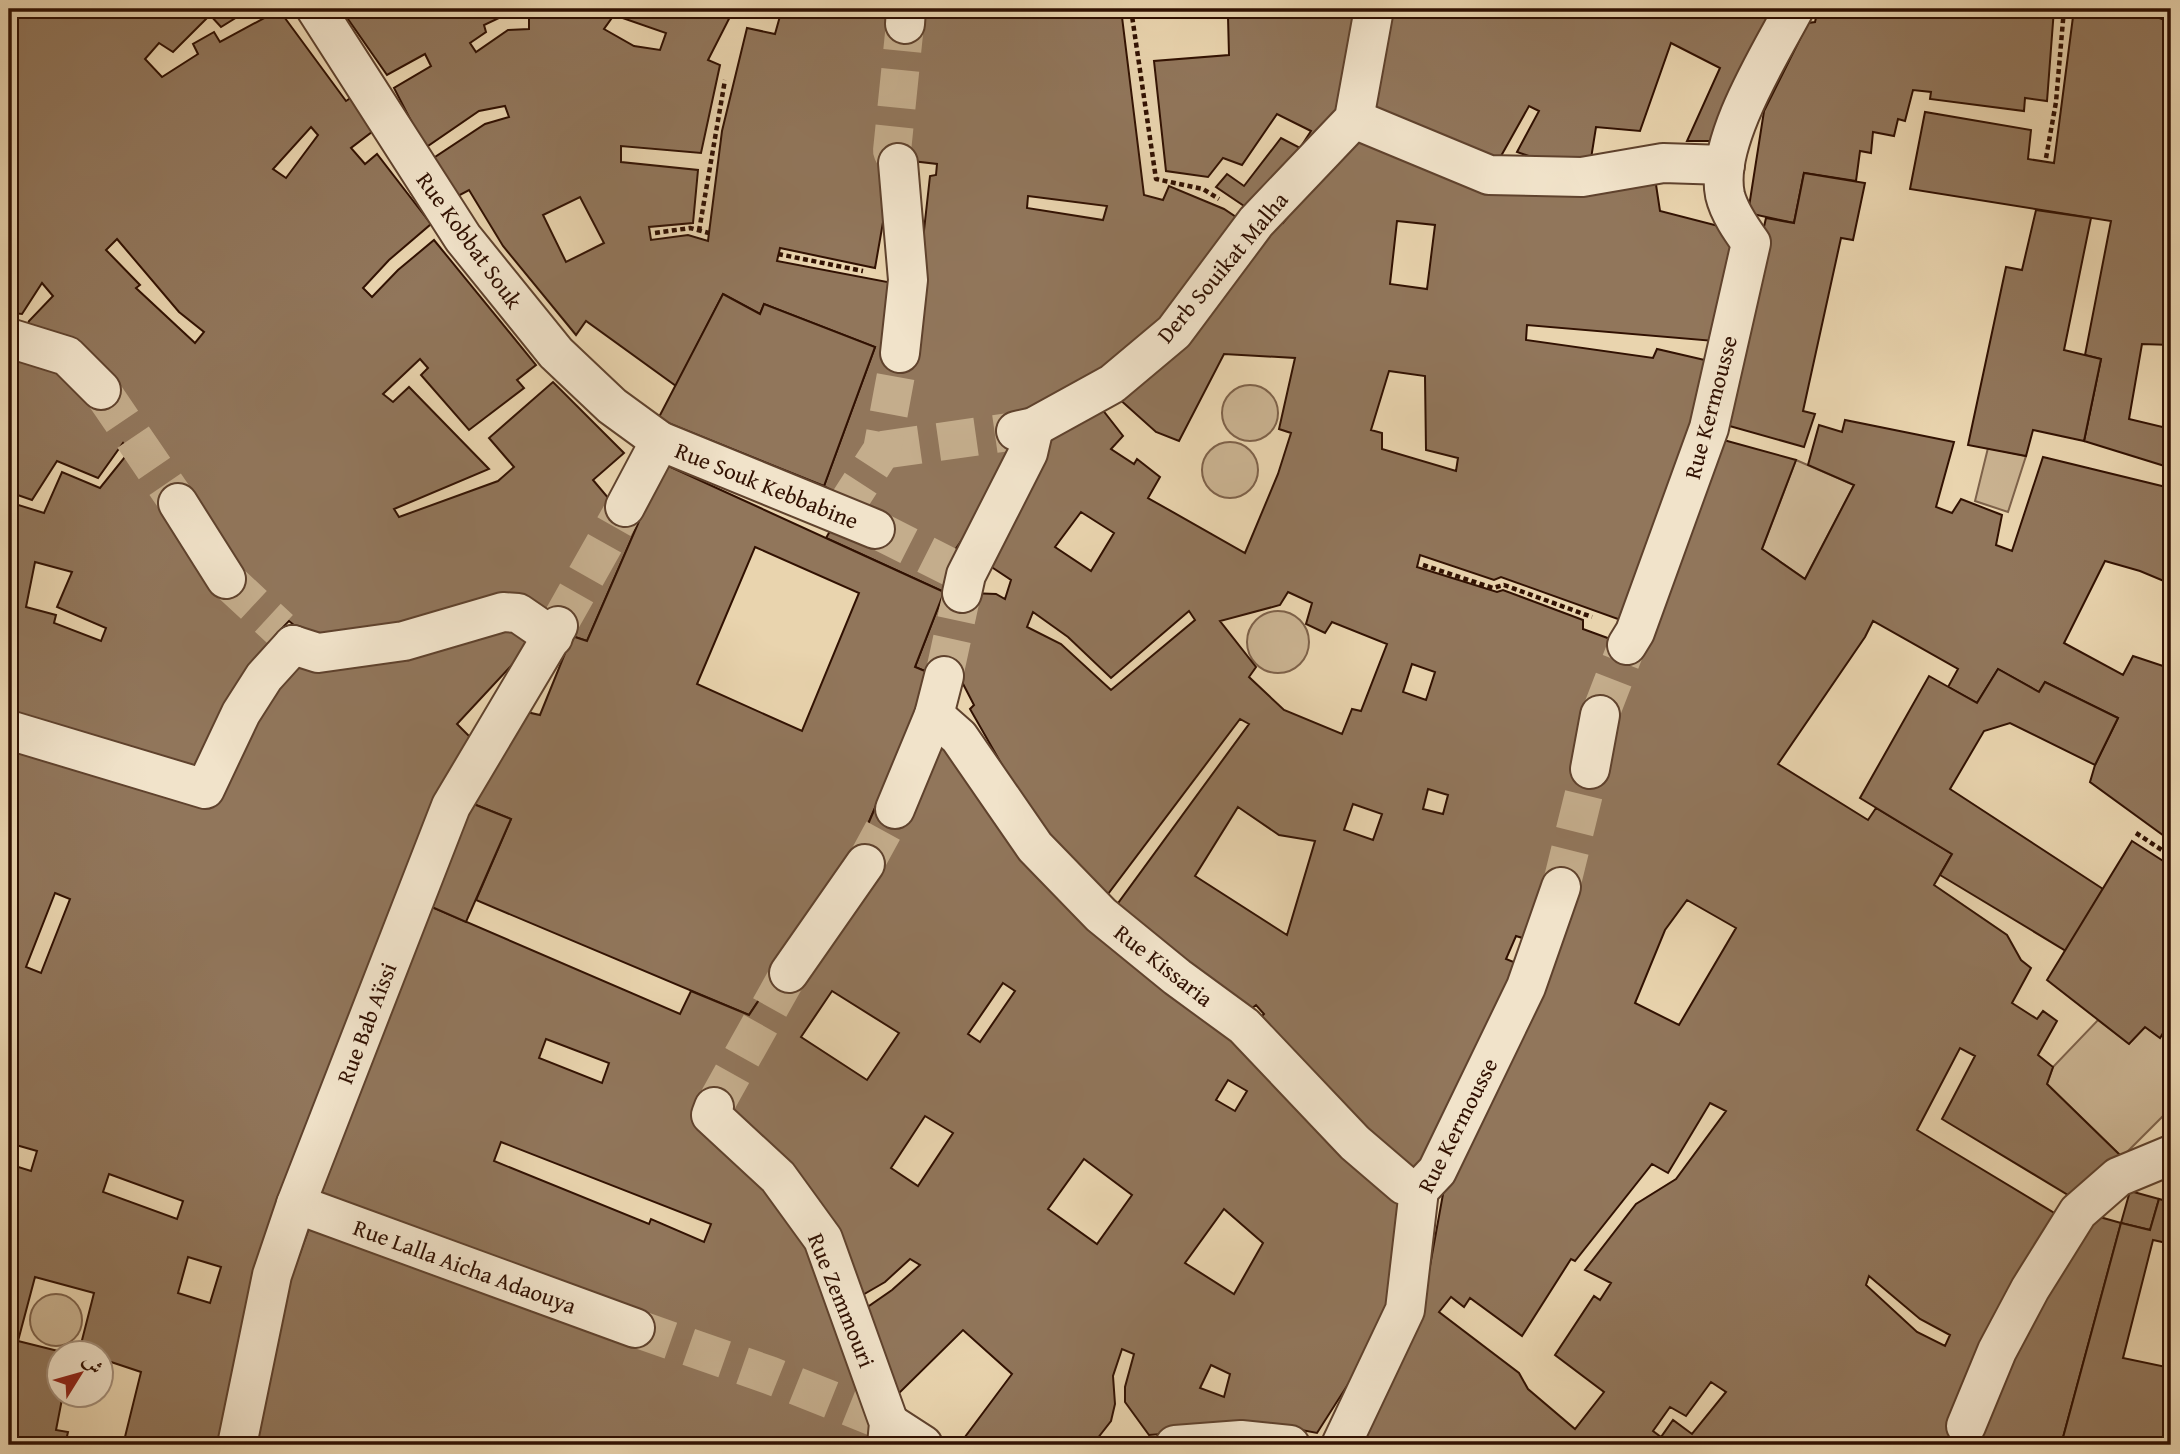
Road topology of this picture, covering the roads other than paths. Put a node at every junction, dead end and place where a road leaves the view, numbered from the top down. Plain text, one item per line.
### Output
1 (316, 9) edge
2 (1374, 9) edge
3 (1794, 9) edge
4 (1354, 119) junction
5 (898, 163) tunnel mouth
6 (1724, 165) junction
7 (9, 338) edge
8 (900, 353) tunnel mouth
9 (101, 390) tunnel mouth
10 (660, 441) junction
11 (178, 503) tunnel mouth
12 (625, 507) tunnel mouth
13 (874, 529) tunnel mouth
14 (226, 579) tunnel mouth
15 (962, 593) tunnel mouth
16 (1631, 639) tunnel mouth
17 (944, 676) tunnel mouth
18 (934, 715) junction
19 (1600, 715) tunnel mouth
20 (9, 730) edge
21 (1590, 769) tunnel mouth
22 (895, 809) tunnel mouth
23 (864, 864) tunnel mouth
24 (1561, 887) tunnel mouth
25 (789, 973) tunnel mouth
26 (714, 1107) dead end
27 (2171, 1155) edge
28 (1419, 1190) junction
29 (296, 1204) junction
30 (635, 1328) tunnel mouth
31 (1966, 1426) dead end
32 (888, 1434) edge
33 (237, 1445) edge
34 (923, 1445) edge
35 (1175, 1445) edge
36 (1290, 1445) edge
37 (1341, 1445) edge

1 - 10 street, Rue Kobbat Souk
2 - 4 street
3 - 6 street
4 - 6 street
4 - 15 street, Derb Souikat Malha
5 - 8 street
6 - 16 street, Rue Kermousse
7 - 9 street
10 - 12 street
10 - 13 street, Rue Souk Kebbabine
11 - 14 street
17 - 18 street
18 - 22 street
18 - 28 street, Rue Kissaria
19 - 21 street
20 - 29 street, Rue Bab Aïssi
23 - 25 street
24 - 28 street, Rue Kermousse
26 - 32 street, Rue Zemmouri
27 - 31 street
28 - 37 street, Rue Kermousse
29 - 30 street, Rue Lalla Aicha Adaouya
29 - 33 street, Rue Bab Aïssi
32 - 34 street
35 - 36 street

